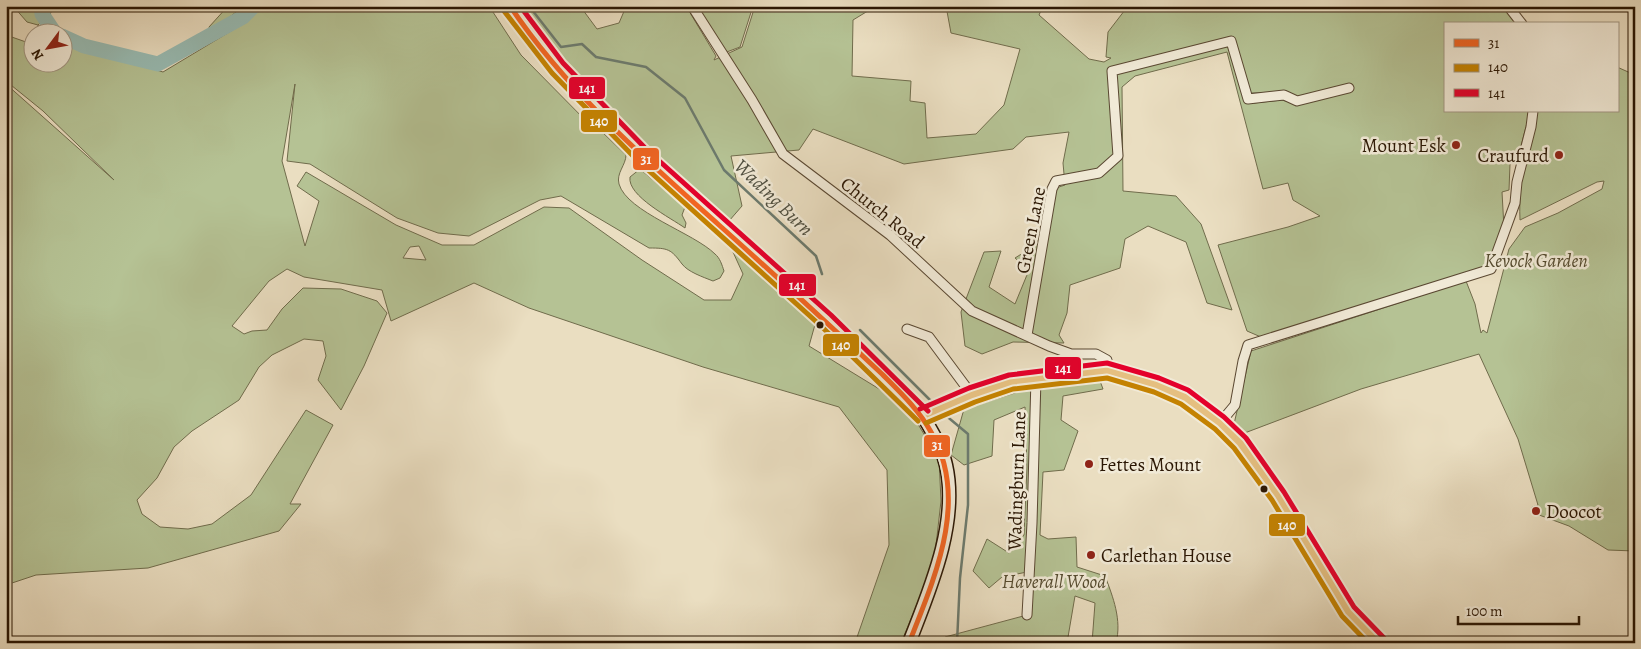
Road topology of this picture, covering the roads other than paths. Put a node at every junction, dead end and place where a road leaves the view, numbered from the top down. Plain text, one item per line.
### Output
1 (510, 6) edge
2 (692, 6) edge
3 (1508, 6) edge
4 (1520, 22) edge
5 (1349, 88) dead end
6 (1533, 112) edge
7 (907, 329) dead end
8 (1027, 335) junction
9 (1108, 370) junction
10 (1036, 378) junction
11 (972, 395) junction
12 (933, 411) junction
13 (1220, 423) junction
14 (1027, 615) dead end
15 (909, 643) edge
16 (1379, 643) edge

1 - 12 main road
2 - 8 street, Church Road
3 - 4 street
5 - 8 street, Green Lane
6 - 13 street
7 - 11 street
8 - 9 street, Church Road
9 - 10 main road
9 - 13 main road
10 - 11 main road
10 - 14 street, Wadingburn Lane
11 - 12 main road
12 - 15 street
13 - 16 main road

